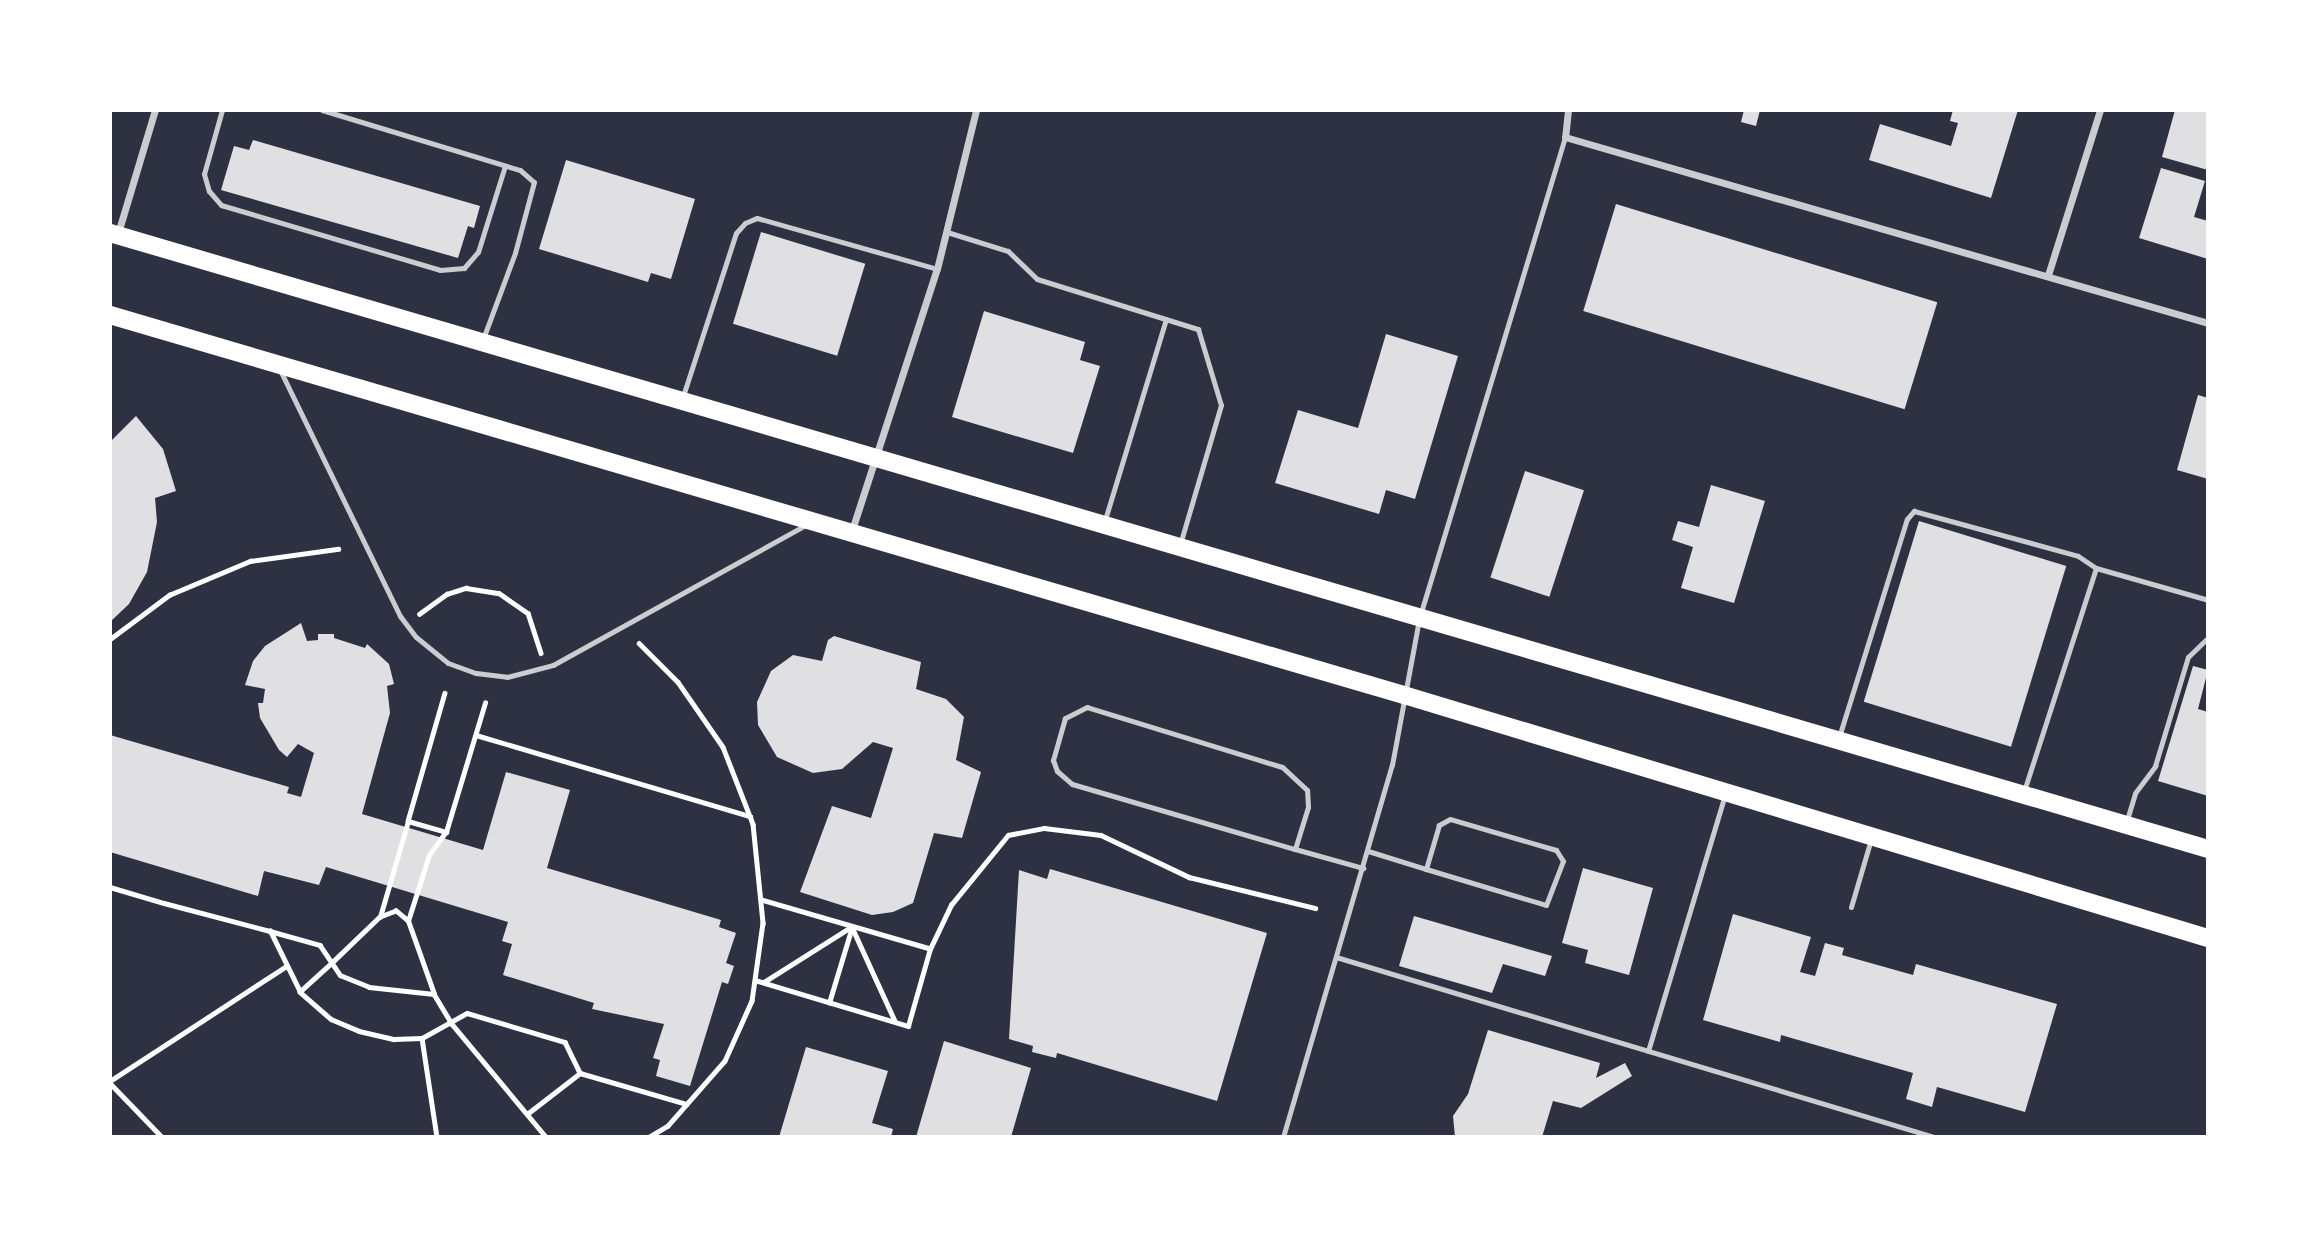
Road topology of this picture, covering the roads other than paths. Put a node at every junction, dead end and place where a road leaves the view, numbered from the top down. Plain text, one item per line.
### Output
1 (155, 110) edge
2 (222, 110) edge
3 (322, 110) edge
4 (976, 110) edge
5 (1568, 110) edge
6 (2100, 110) edge
7 (1565, 137) junction
8 (505, 166) junction
9 (947, 232) junction
10 (114, 234) edge
11 (937, 269) junction
12 (2048, 275) junction
13 (110, 315) edge
14 (1166, 319) junction
15 (2208, 323) edge
16 (482, 343) junction
17 (277, 364) junction
18 (681, 402) junction
19 (875, 459) junction
20 (813, 522) junction
21 (1103, 526) junction
22 (851, 533) junction
23 (1179, 547) junction
24 (2096, 568) junction
25 (2208, 600) edge
26 (1419, 619) junction
27 (2208, 638) edge
28 (1404, 695) junction
29 (1838, 741) junction
30 (1726, 792) junction
31 (2022, 797) junction
32 (2125, 826) junction
33 (1872, 836) junction
34 (1295, 849) junction
35 (2208, 849) edge
36 (1368, 851) junction
37 (1363, 868) junction
38 (1426, 869) junction
39 (1851, 907) dead end
40 (2208, 938) edge
41 (1336, 957) junction
42 (1648, 1051) junction
43 (1283, 1137) edge
44 (1934, 1137) edge

1 - 10 street
2 - 8 lane
3 - 8 lane
4 - 9 street
5 - 7 street
6 - 12 street
7 - 12 street
7 - 26 lane
8 - 16 lane
9 - 11 street
9 - 14 lane
10 - 16 main road
11 - 18 lane
11 - 19 street
12 - 15 street
13 - 17 main road
14 - 21 lane
14 - 23 lane
16 - 18 main road
17 - 20 main road
17 - 20 lane
18 - 19 main road
19 - 21 main road
19 - 22 street
20 - 22 main road
21 - 23 main road
22 - 28 main road
23 - 26 main road
24 - 25 lane
24 - 29 lane
24 - 31 lane
26 - 28 lane
26 - 29 main road
27 - 32 lane
28 - 30 main road
28 - 36 lane
29 - 31 main road
30 - 33 main road
30 - 42 lane
31 - 32 main road
32 - 35 main road
33 - 39 lane
33 - 40 main road
34 - 34 lane
34 - 37 lane
36 - 37 lane
36 - 38 lane
37 - 41 lane
38 - 38 lane
41 - 42 lane
41 - 43 lane
42 - 44 lane

